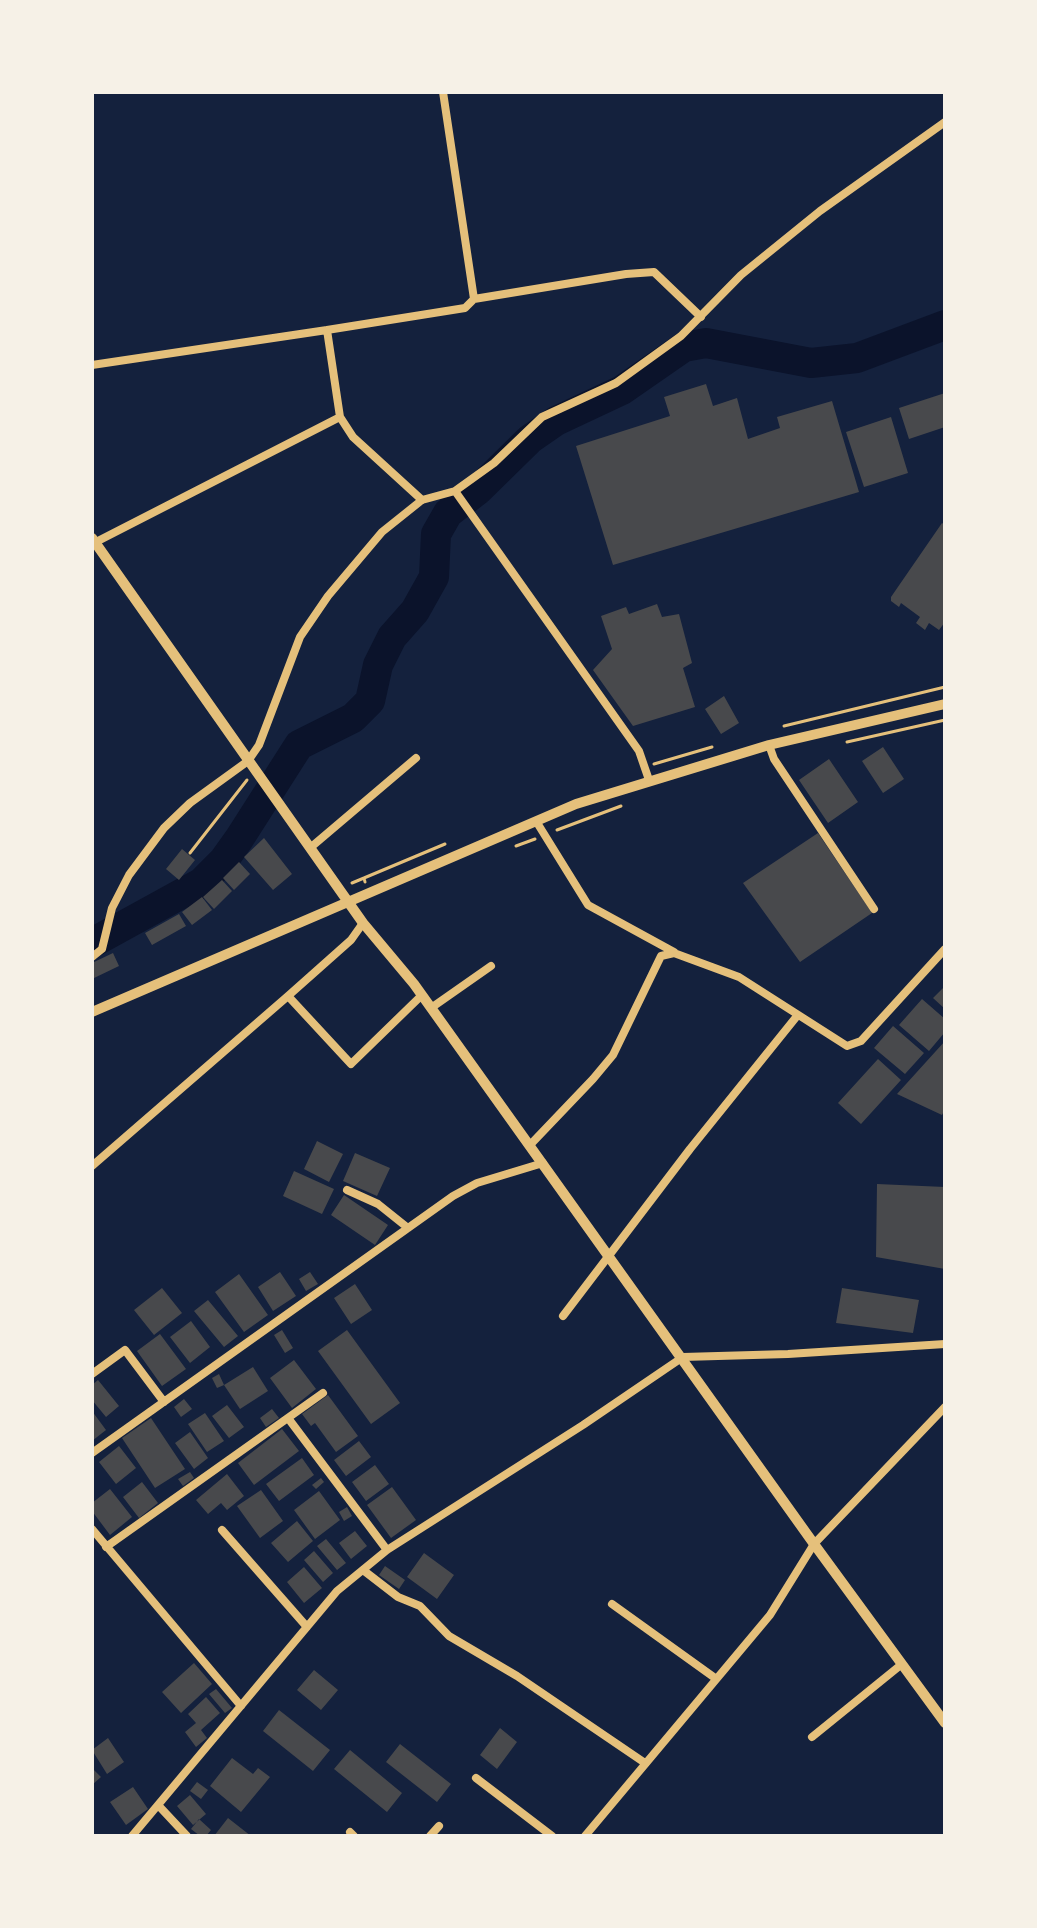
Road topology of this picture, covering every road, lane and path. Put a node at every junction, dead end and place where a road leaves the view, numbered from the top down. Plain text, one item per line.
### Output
1 (443, 92) edge
2 (945, 122) edge
3 (474, 299) junction
4 (701, 317) junction
5 (327, 330) junction
6 (92, 365) edge
7 (340, 417) junction
8 (455, 491) junction
9 (422, 500) junction
10 (93, 541) edge
11 (945, 704) edge
12 (945, 720) edge
13 (841, 743) dead end
14 (769, 745) junction
15 (416, 758) dead end
16 (251, 766) junction
17 (649, 780) junction
18 (623, 805) dead end
19 (536, 821) junction
20 (545, 835) junction
21 (310, 848) junction
22 (504, 850) dead end
23 (190, 853) dead end
24 (348, 901) junction
25 (874, 909) dead end
26 (363, 923) junction
27 (945, 949) edge
28 (674, 953) junction
29 (92, 957) edge
30 (491, 966) dead end
31 (422, 995) junction
32 (288, 996) junction
33 (431, 1008) junction
34 (92, 1012) edge
35 (797, 1016) junction
36 (530, 1145) junction
37 (543, 1163) junction
38 (92, 1166) edge
39 (347, 1190) dead end
40 (408, 1228) junction
41 (608, 1254) junction
42 (563, 1316) dead end
43 (945, 1344) edge
44 (683, 1357) junction
45 (92, 1374) edge
46 (323, 1393) dead end
47 (164, 1402) junction
48 (945, 1407) edge
49 (288, 1418) junction
50 (92, 1453) edge
51 (92, 1529) edge
52 (222, 1530) dead end
53 (814, 1544) junction
54 (106, 1547) junction
55 (387, 1550) junction
56 (363, 1570) junction
57 (612, 1604) dead end
58 (307, 1627) junction
59 (902, 1664) junction
60 (715, 1678) junction
61 (241, 1706) junction
62 (945, 1723) edge
63 (812, 1737) dead end
64 (645, 1763) junction
65 (476, 1778) dead end
66 (158, 1805) junction
67 (439, 1826) dead end
68 (132, 1836) edge
69 (187, 1836) edge
70 (430, 1836) edge
71 (552, 1836) edge
72 (585, 1836) edge

1 - 3 street
2 - 4 street
3 - 4 street
3 - 5 street
4 - 8 street
5 - 6 street
5 - 7 street
7 - 9 street
7 - 10 street
8 - 9 street
8 - 17 street
9 - 16 street
10 - 16 street
11 - 14 street
12 - 13 path
14 - 17 street
14 - 25 street
15 - 21 street
16 - 21 street
16 - 23 path
16 - 29 street
17 - 19 street
18 - 20 path
19 - 20 street
19 - 24 street
20 - 22 path
20 - 28 street
21 - 24 street
24 - 26 street
24 - 34 street
26 - 31 street
26 - 32 street
27 - 35 street
28 - 35 street
28 - 36 street
30 - 33 street
31 - 32 street
31 - 33 street
32 - 38 street
33 - 36 street
35 - 41 street
36 - 37 street
37 - 40 street
37 - 41 street
39 - 40 street
40 - 47 street
41 - 42 street
41 - 44 street
43 - 44 street
44 - 53 street
44 - 55 street
45 - 47 street
46 - 49 street
47 - 50 street
48 - 53 street
49 - 54 street
49 - 55 street
51 - 54 street
52 - 58 street
53 - 59 street
53 - 60 street
54 - 61 street
55 - 56 street
56 - 58 street
56 - 64 street
57 - 60 street
58 - 61 street
59 - 62 street
59 - 63 street
60 - 64 street
61 - 66 street
64 - 72 street
65 - 71 street
66 - 68 street
66 - 69 street
67 - 70 street

